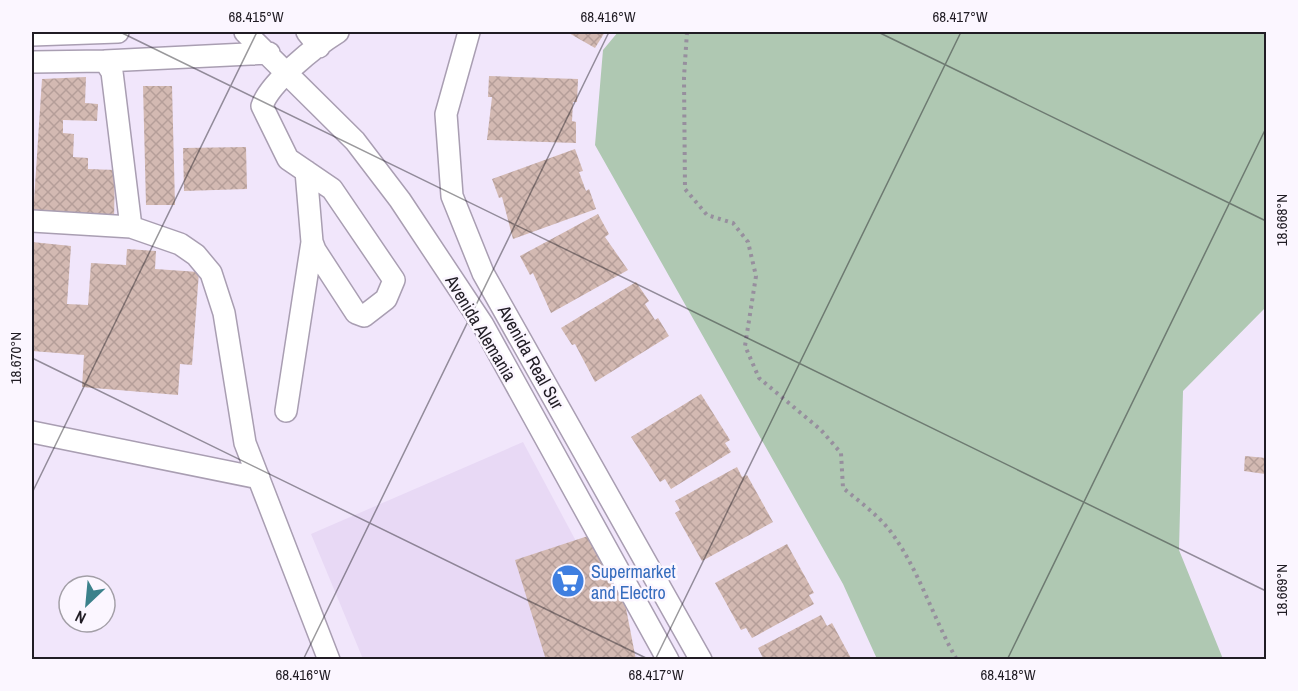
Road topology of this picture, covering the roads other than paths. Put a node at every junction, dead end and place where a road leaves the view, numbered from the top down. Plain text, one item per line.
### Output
1 (118, 32) edge
2 (245, 32) edge
3 (338, 32) edge
4 (469, 32) edge
5 (32, 34) edge
6 (313, 39) edge
7 (269, 53) junction
8 (105, 61) junction
9 (32, 62) edge
10 (289, 72) junction
11 (306, 171) junction
12 (32, 221) edge
13 (131, 227) junction
14 (312, 242) junction
15 (286, 411) dead end
16 (32, 432) edge
17 (259, 478) junction
18 (657, 637) junction
19 (329, 660) edge
20 (655, 660) edge
21 (668, 660) edge
22 (701, 660) edge

1 - 5 street
2 - 7 street, Avenida Alemania
3 - 6 street
4 - 22 street, Avenida Real Sur
6 - 10 street
7 - 8 street
7 - 10 street, Avenida Alemania
8 - 9 street
8 - 13 street
10 - 11 street
10 - 18 street, Avenida Alemania
11 - 14 street
11 - 14 street
12 - 13 street
13 - 17 street
14 - 15 street
16 - 17 street
17 - 19 street
18 - 20 street
18 - 21 street, Avenida Alemania

